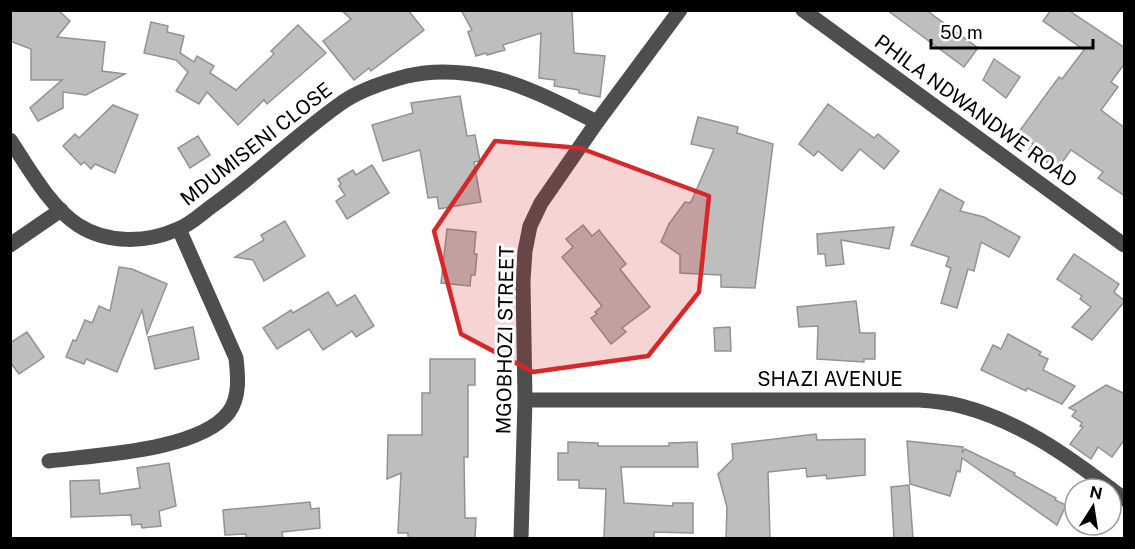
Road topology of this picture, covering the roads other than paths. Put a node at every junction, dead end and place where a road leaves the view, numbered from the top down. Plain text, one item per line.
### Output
1 (680, 10) edge
2 (803, 10) edge
3 (597, 122) junction
4 (10, 140) edge
5 (61, 210) junction
6 (179, 229) junction
7 (10, 244) edge
8 (1125, 244) edge
9 (525, 400) junction
10 (50, 461) dead end
11 (1094, 477) edge
12 (521, 538) edge

1 - 3 street, MGOBHOZI STREET
2 - 8 street, PHILA NDWANDWE ROAD
3 - 6 street, MDUMISENI CLOSE
3 - 9 street, MGOBHOZI STREET
4 - 5 street, MDUMISENI CLOSE
5 - 6 street, MDUMISENI CLOSE
5 - 7 street
6 - 10 street, MDUMISENI CLOSE
9 - 11 street, SHAZI AVENUE
9 - 12 street, MGOBHOZI STREET

